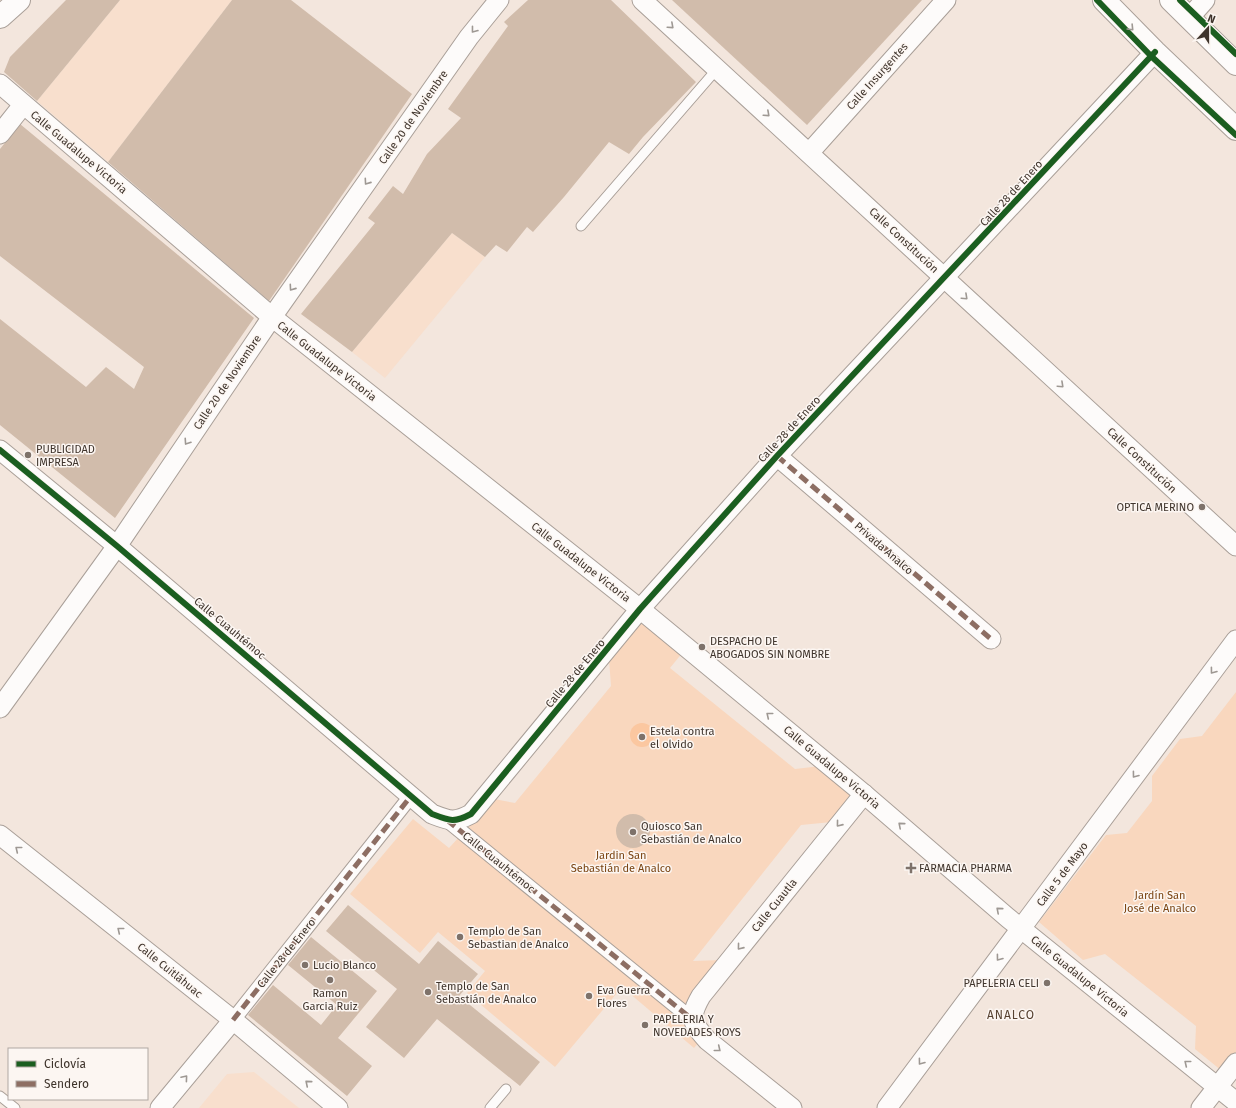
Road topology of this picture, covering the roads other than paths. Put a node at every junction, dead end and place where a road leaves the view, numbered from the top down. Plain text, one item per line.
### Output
1 (19, 0) edge
2 (499, 0) edge
3 (642, 0) edge
4 (946, 0) edge
5 (1104, 0) edge
6 (1171, 0) edge
7 (1205, 0) edge
8 (0, 17) edge
9 (1189, 18) junction
10 (1155, 52) junction
11 (1236, 64) edge
12 (717, 69) junction
13 (0, 84) edge
14 (23, 105) junction
15 (1236, 129) edge
16 (0, 134) edge
17 (809, 153) junction
18 (581, 226) dead end
19 (944, 278) junction
20 (272, 317) junction
21 (0, 450) edge
22 (777, 456) junction
23 (117, 546) junction
24 (1236, 546) edge
25 (640, 609) junction
26 (991, 639) dead end
27 (1236, 640) edge
28 (0, 708) edge
29 (864, 794) junction
30 (412, 796) junction
31 (447, 820) junction
32 (0, 835) edge
33 (1021, 929) junction
34 (233, 1020) junction
35 (693, 1020) junction
36 (1236, 1063) edge
37 (1218, 1087) junction
38 (506, 1089) dead end
39 (0, 1096) edge
40 (1236, 1102) edge
41 (15, 1108) edge
42 (160, 1108) edge
43 (338, 1108) edge
44 (490, 1108) edge
45 (792, 1108) edge
46 (887, 1108) edge
47 (1202, 1108) edge

1 - 8 main road
2 -> 20 street, Calle 20 de Noviembre
3 -> 12 street, Calle Constitución
4 - 17 street, Calle Insurgentes
5 -> 10 main road
6 - 9 main road
7 - 9 street
9 - 11 main road
10 - 15 main road
10 - 19 street, Calle 28 de Enero
12 -> 17 street, Calle Constitución
12 - 18 lane
13 - 14 street, Calle Guadalupe Victoria
14 - 16 street
14 - 20 street, Calle Guadalupe Victoria
17 - 19 street, Calle Constitución
19 - 22 street, Calle 28 de Enero
19 -> 24 street, Calle Constitución
20 -> 23 street, Calle 20 de Noviembre
20 - 25 street, Calle Guadalupe Victoria
21 - 23 street, Calle Cuauhtémoc
22 - 25 street, Calle 28 de Enero
22 - 26 street, Privada Analco
23 - 28 street, Calle 20 de Noviembre
23 - 30 street, Calle Cuauhtémoc
29 -> 25 street, Calle Guadalupe Victoria
25 - 31 street, Calle 28 de Enero
27 -> 33 street, Calle 5 de Mayo
33 -> 29 street, Calle Guadalupe Victoria
29 -> 35 street, Calle Cuautla
30 - 31 street, Calle Cuauhtémoc
30 - 34 street, Calle 28 de Enero
31 - 35 street, Calle Cuauhtémoc
34 -> 32 street, Calle Cuitláhuac
37 -> 33 street, Calle Guadalupe Victoria
33 -> 46 street, Calle 5 de Mayo
42 -> 34 street, Calle 28 de Enero
43 -> 34 street, Calle Cuitláhuac
35 -> 45 street, Calle Cuauhtémoc
36 - 37 street
37 - 40 street, Calle Guadalupe Victoria
37 - 47 street
38 - 44 lane
39 - 41 lane

